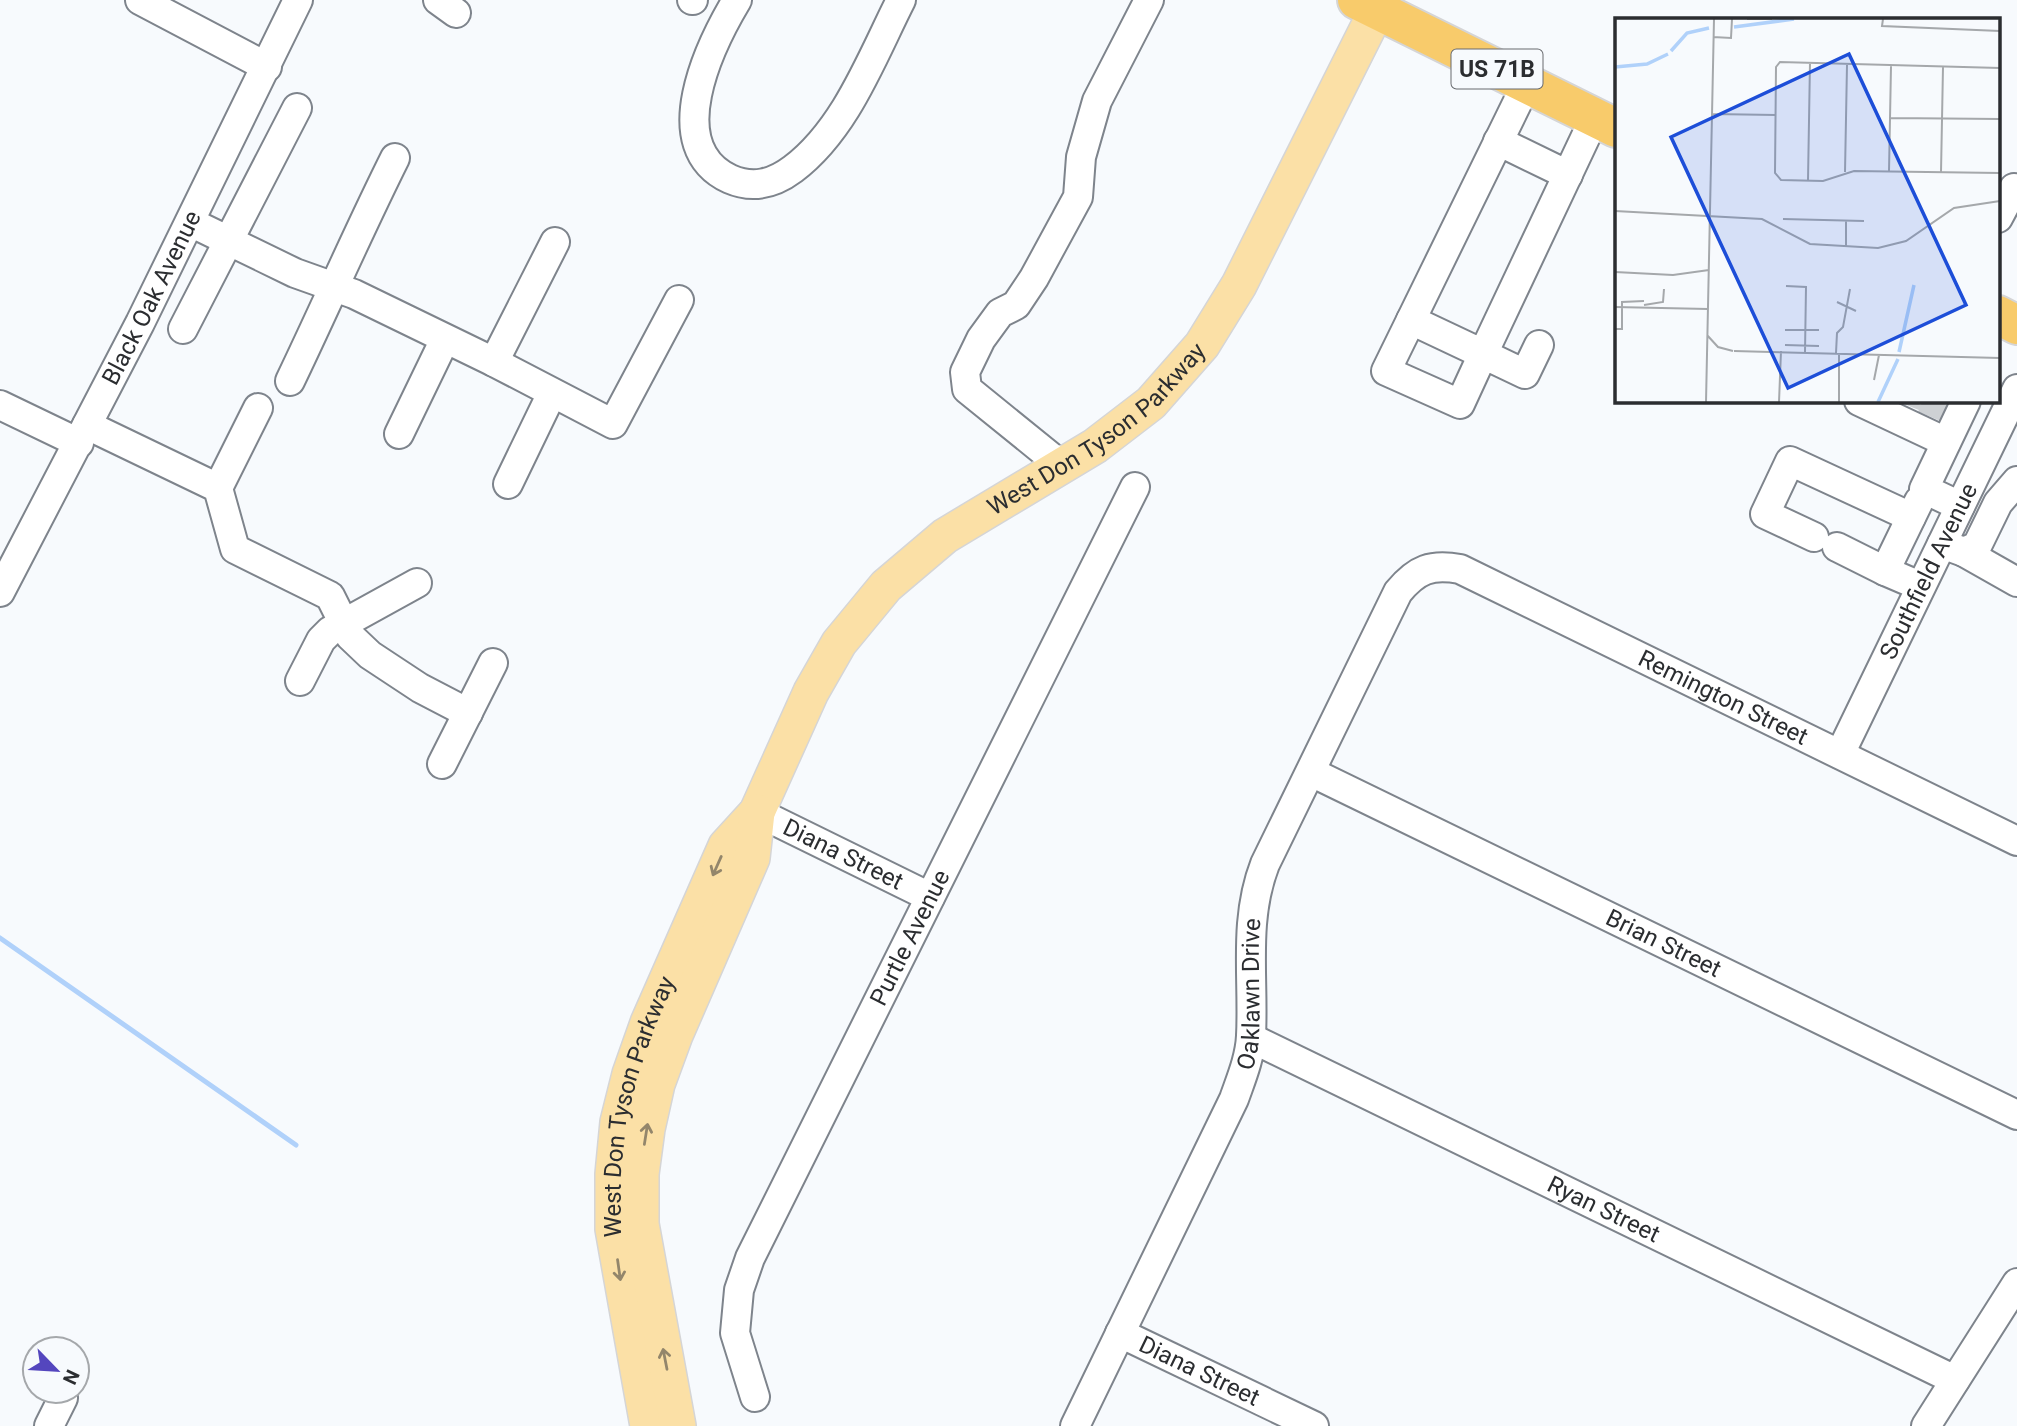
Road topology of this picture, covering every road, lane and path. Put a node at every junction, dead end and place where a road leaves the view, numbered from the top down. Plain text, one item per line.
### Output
1 (140, 0) edge
2 (298, 0) edge
3 (737, 0) edge
4 (901, 0) edge
5 (1149, 0) edge
6 (1372, 3) edge
7 (267, 67) junction
8 (1527, 83) junction
9 (297, 108) dead end
10 (1606, 122) edge
11 (1498, 141) junction
12 (395, 158) dead end
13 (1568, 175) junction
14 (2010, 186) edge
15 (2000, 213) edge
16 (190, 222) junction
17 (229, 242) junction
18 (555, 242) dead end
19 (332, 287) junction
20 (679, 300) dead end
21 (2000, 316) edge
22 (1411, 320) junction
23 (2017, 325) edge
24 (183, 328) dead end
25 (446, 339) junction
26 (1539, 345) dead end
27 (1483, 354) junction
28 (494, 362) junction
29 (290, 380) dead end
30 (2017, 390) edge
31 (552, 393) junction
32 (1962, 402) edge
33 (0, 405) edge
34 (258, 408) dead end
35 (1905, 416) edge
36 (83, 434) junction
37 (399, 434) dead end
38 (1062, 466) junction
39 (2017, 481) edge
40 (508, 484) dead end
41 (1135, 487) dead end
42 (218, 488) junction
43 (1924, 489) junction
44 (1960, 506) junction
45 (1911, 517) junction
46 (1953, 548) junction
47 (1425, 568) joint
48 (1885, 570) junction
49 (417, 583) dead end
50 (2017, 583) edge
51 (1920, 586) junction
52 (0, 592) edge
53 (344, 623) junction
54 (493, 663) dead end
55 (300, 681) dead end
56 (468, 713) junction
57 (1840, 754) junction
58 (442, 764) dead end
59 (1311, 772) junction
60 (757, 812) junction
61 (2017, 841) edge
62 (930, 897) junction
63 (1251, 1038) junction
64 (2017, 1115) edge
65 (2017, 1283) edge
66 (1120, 1332) junction
67 (1955, 1380) junction
68 (755, 1397) dead end
69 (60, 1405) edge
70 (49, 1426) edge
71 (648, 1426) edge
72 (678, 1426) edge
73 (1075, 1426) edge
74 (1314, 1426) edge
75 (1926, 1426) edge

1 - 7 street
2 - 7 street, Black Oak Avenue
3 - 4 street
5 - 38 street
6 - 8 highway, US 71B
6 - 38 main road, West Don Tyson Parkway
7 - 16 street, Black Oak Avenue
8 - 10 highway, US 71B
8 - 11 street
9 - 17 street
10 - 13 street
11 - 13 street
11 - 22 street
12 - 19 street
13 - 27 street
14 - 15 street
16 - 17 street
16 - 36 street, Black Oak Avenue
17 - 19 street
17 - 24 street
18 - 28 street
19 - 25 street
19 - 29 street
20 - 31 street
21 - 23 highway
22 - 27 street
22 - 27 street
25 - 28 street
25 - 37 street
26 - 27 street
28 - 31 street
30 - 44 street, Southfield Avenue
31 - 40 street
32 - 35 street
33 - 36 street
34 - 42 street
35 - 43 street
36 - 42 street
36 - 52 street, Black Oak Avenue
38 - 60 main road, West Don Tyson Parkway
39 - 46 street
41 - 62 street, Purtle Avenue
42 - 53 street
43 - 44 street
43 - 45 street
44 - 46 street, Southfield Avenue
45 - 48 street
45 - 48 street
46 - 50 street
46 - 51 street, Southfield Avenue
47 - 57 street, Remington Street
47 - 59 street, Oaklawn Drive
48 - 51 street
49 - 53 street
51 - 57 street, Southfield Avenue
53 - 55 street
53 - 56 street
54 - 56 street
56 - 58 street
57 - 61 street, Remington Street
59 - 63 street, Oaklawn Drive
59 - 64 street, Brian Street
60 - 62 street, Diana Street
60 -> 71 main road, West Don Tyson Parkway
72 -> 60 main road, West Don Tyson Parkway
62 - 68 street, Purtle Avenue
63 - 66 street, Oaklawn Drive
63 - 67 street, Ryan Street
65 - 67 street
66 - 73 street, Oaklawn Drive
66 - 74 street, Diana Street
67 - 75 street
69 - 70 street

